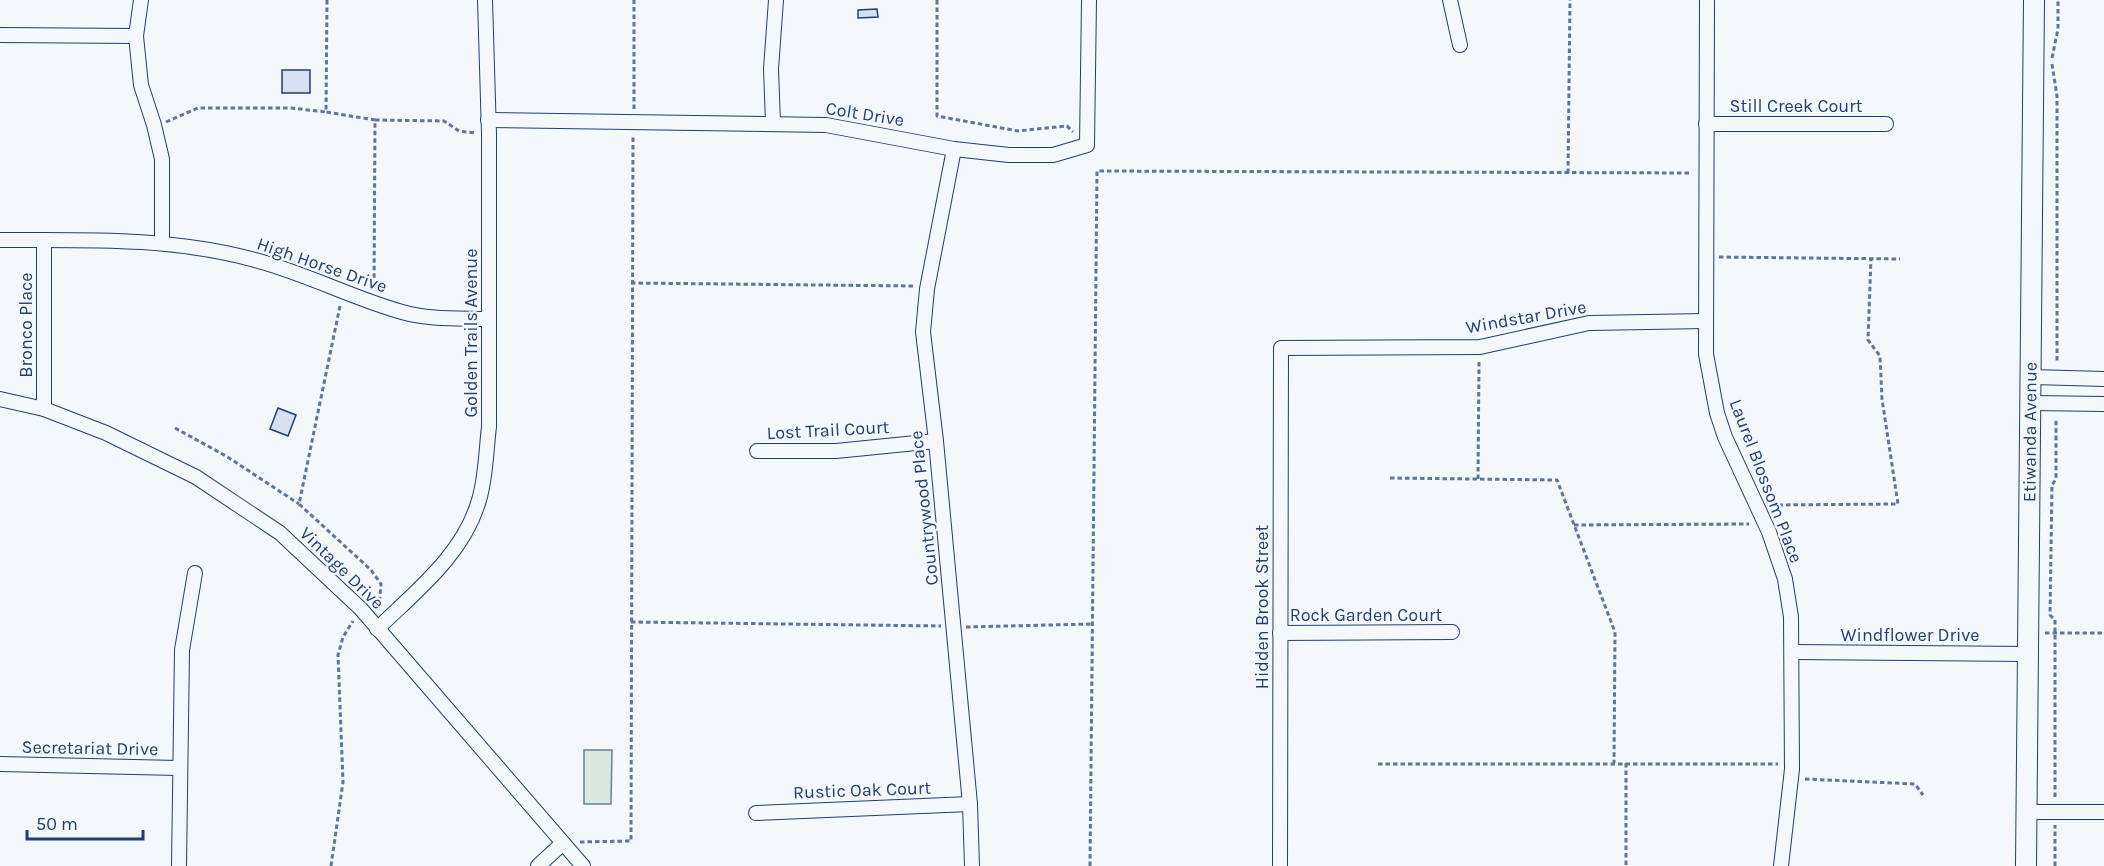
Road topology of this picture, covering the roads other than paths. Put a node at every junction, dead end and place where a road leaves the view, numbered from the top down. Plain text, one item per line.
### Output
1 (141, 0) edge
2 (485, 0) edge
3 (776, 0) edge
4 (1089, 0) edge
5 (1450, 0) edge
6 (1707, 0) edge
7 (2034, 0) edge
8 (0, 35) edge
9 (136, 36) junction
10 (1460, 45) dead end
11 (773, 123) junction
12 (1706, 124) junction
13 (1886, 124) dead end
14 (489, 127) junction
15 (954, 149) junction
16 (0, 240) edge
17 (44, 240) junction
18 (162, 243) junction
19 (488, 319) junction
20 (1705, 321) junction
21 (1281, 348) joint
22 (2031, 377) junction
23 (2104, 379) edge
24 (0, 399) edge
25 (2032, 403) junction
26 (2104, 404) edge
27 (44, 409) junction
28 (936, 441) junction
29 (757, 451) dead end
30 (195, 573) dead end
31 (377, 629) junction
32 (1452, 632) dead end
33 (1280, 633) junction
34 (1792, 652) junction
35 (2028, 654) junction
36 (0, 764) edge
37 (178, 768) junction
38 (970, 804) junction
39 (2026, 812) junction
40 (2104, 812) edge
41 (756, 813) dead end
42 (562, 843) junction
43 (179, 866) edge
44 (538, 866) edge
45 (583, 866) edge
46 (972, 866) edge
47 (1280, 866) edge
48 (1781, 866) edge
49 (2026, 866) edge

1 - 9 street
2 - 14 street, Golden Trails Avenue
3 - 11 street
4 - 15 street, Colt Drive
5 - 10 street
6 - 12 street, Laurel Blossom Place
7 - 22 street, Etiwanda Avenue
8 - 9 street
9 - 18 street
11 - 14 street, Colt Drive
11 - 15 street, Colt Drive
12 - 13 street, Still Creek Court
12 - 20 street, Laurel Blossom Place
14 - 19 street, Golden Trails Avenue
15 - 28 street, Countrywood Place
16 - 17 street, High Horse Drive
17 - 18 street, High Horse Drive
17 - 27 street, Bronco Place
18 - 19 street, High Horse Drive
19 - 31 street, Golden Trails Avenue
20 - 21 street, Windstar Drive
20 - 34 street, Laurel Blossom Place
21 - 33 street, Hidden Brook Street
22 - 23 street
22 - 25 street, Etiwanda Avenue
24 - 27 street, Vintage Drive
25 - 26 street
25 - 35 street, Etiwanda Avenue
27 - 31 street, Vintage Drive
28 - 29 street, Lost Trail Court
28 - 38 street, Countrywood Place
30 - 37 street
31 - 42 street, Vintage Drive
32 - 33 street, Rock Garden Court
33 - 47 street, Hidden Brook Street
34 - 35 street, Windflower Drive
34 - 48 street, Laurel Blossom Place
35 - 39 street, Etiwanda Avenue
36 - 37 street, Secretariat Drive
37 - 43 street
38 - 41 street, Rustic Oak Court
38 - 46 street, Countrywood Place
39 - 40 street
39 - 49 street, Etiwanda Avenue
42 - 44 street
42 - 45 street, Vintage Drive

